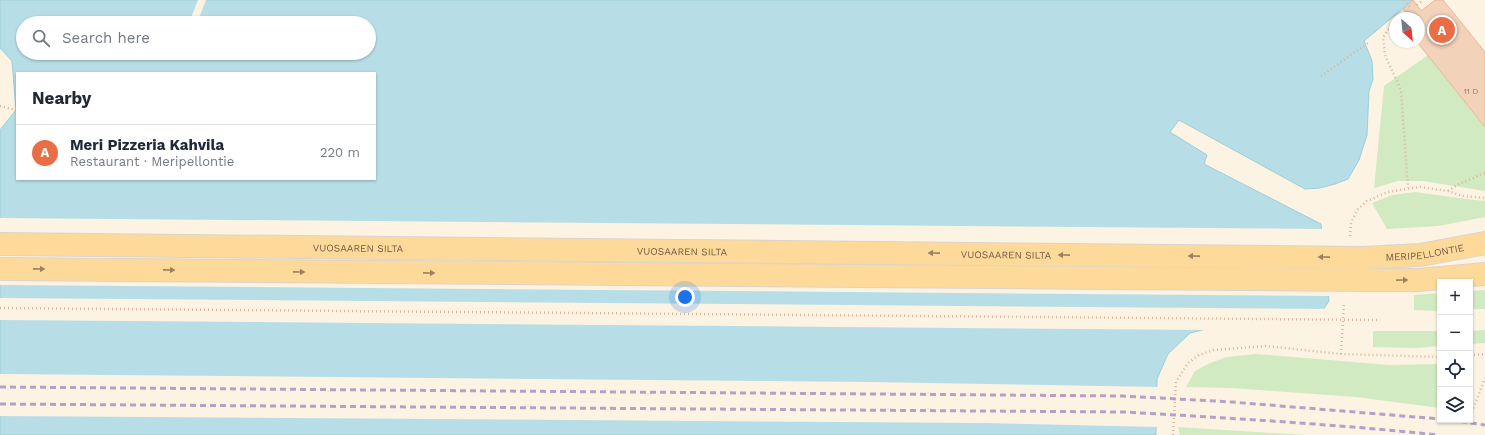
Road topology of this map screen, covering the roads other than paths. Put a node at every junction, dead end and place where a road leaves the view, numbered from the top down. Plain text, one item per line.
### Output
1 (1485, 243) edge
2 (0, 244) edge
3 (1363, 258) joint
4 (0, 269) edge
5 (1485, 274) edge

1 - 3 main road, MERIPELLONTIE
3 -> 2 main road, VUOSAAREN SILTA, bridge
4 -> 5 main road, bridge

